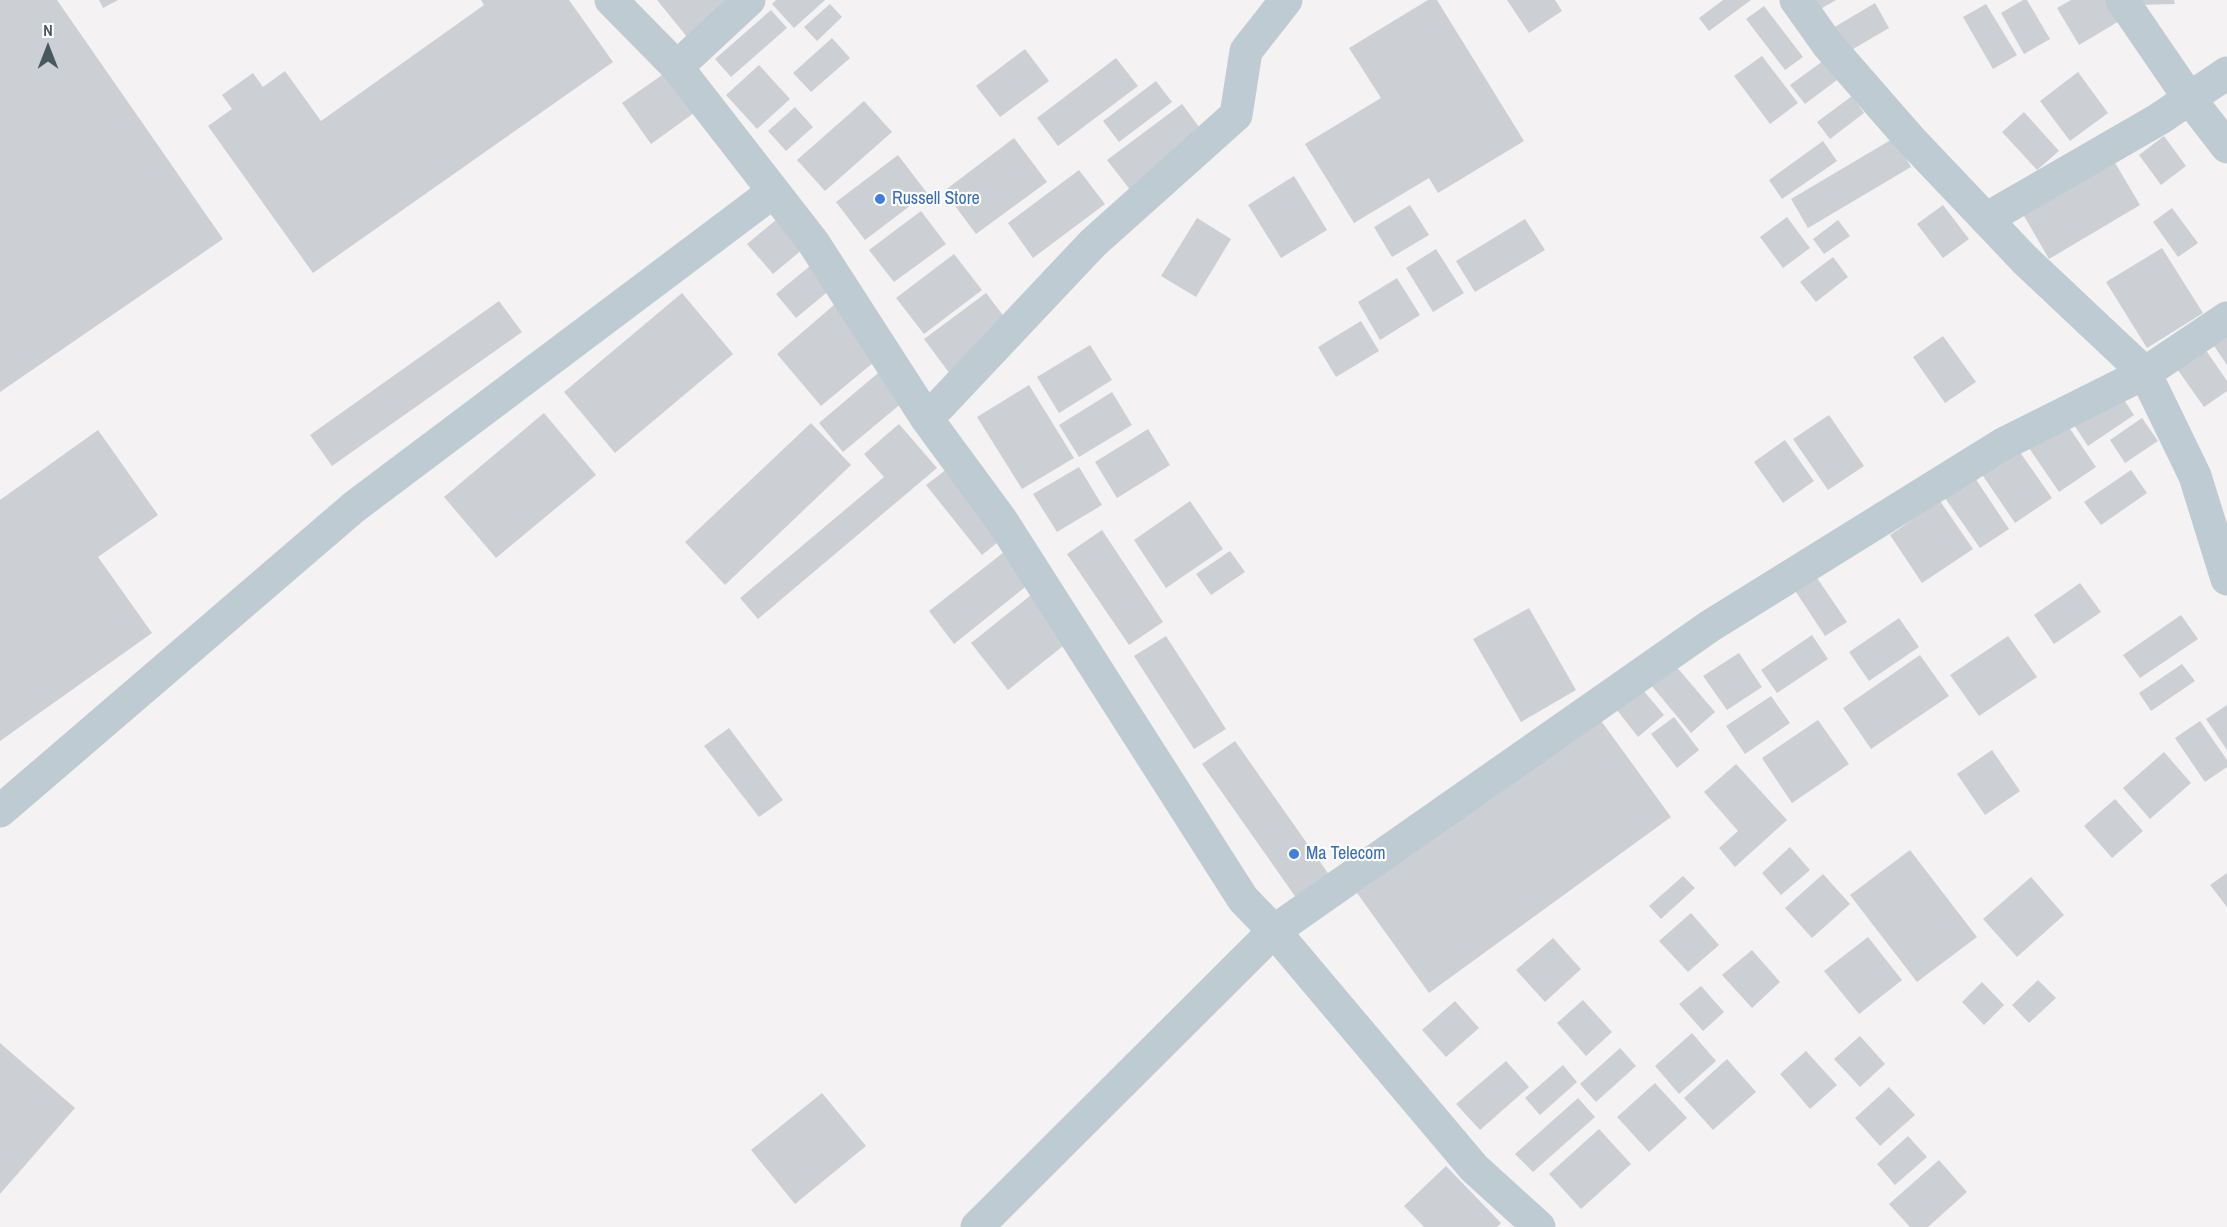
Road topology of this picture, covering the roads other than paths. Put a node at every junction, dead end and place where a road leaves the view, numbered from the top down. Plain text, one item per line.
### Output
1 (612, 0) edge
2 (749, 0) edge
3 (1286, 0) edge
4 (1796, 0) edge
5 (2122, 0) edge
6 (677, 67) junction
7 (2227, 73) edge
8 (2189, 98) junction
9 (2227, 147) edge
10 (773, 192) junction
11 (1986, 219) junction
12 (2227, 318) edge
13 (2145, 373) junction
14 (927, 419) junction
15 (2225, 572) edge
16 (0, 811) edge
17 (1274, 931) junction
18 (977, 1227) edge
19 (1539, 1227) edge

1 - 6 street
2 - 6 street
3 - 14 street
4 - 11 street
5 - 8 street
6 - 10 street
7 - 8 street
8 - 9 street
8 - 11 street
10 - 14 street
10 - 16 street
11 - 13 street
12 - 13 street
13 - 15 street
13 - 17 street
14 - 17 street
17 - 18 street
17 - 19 street

